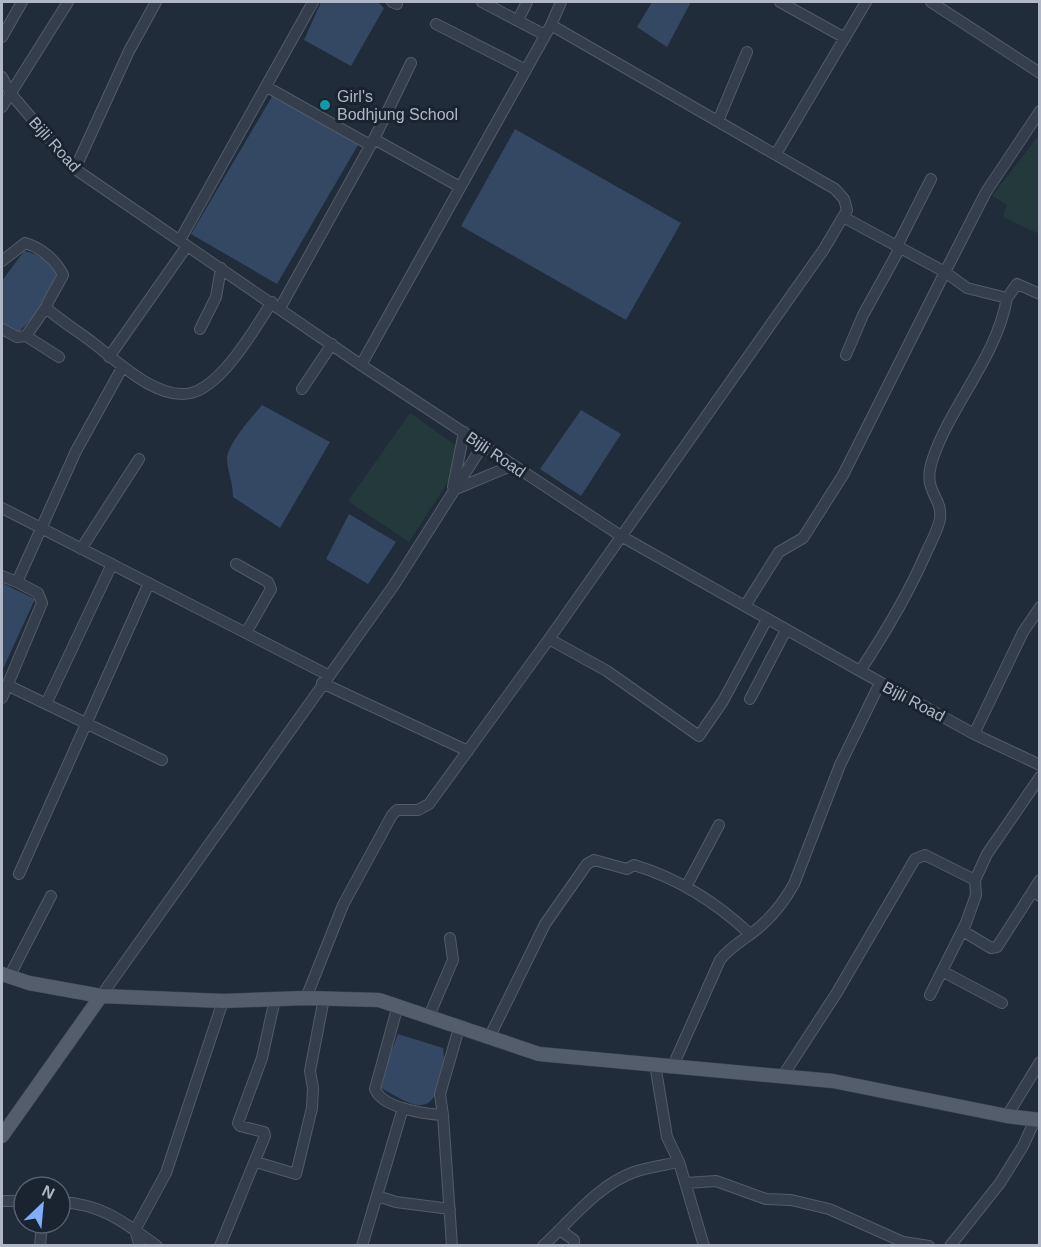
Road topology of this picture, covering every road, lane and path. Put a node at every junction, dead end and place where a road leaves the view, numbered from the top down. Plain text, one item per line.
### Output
1 (22, 2) edge
2 (68, 2) edge
3 (156, 2) edge
4 (313, 2) edge
5 (482, 2) edge
6 (527, 2) edge
7 (561, 2) edge
8 (780, 2) edge
9 (866, 2) edge
10 (931, 2) edge
11 (518, 20) junction
12 (436, 24) dead end
13 (548, 30) junction
14 (2, 37) edge
15 (845, 38) junction
16 (747, 52) dead end
17 (411, 63) dead end
18 (526, 70) junction
19 (1040, 73) edge
20 (2, 77) edge
21 (267, 87) junction
22 (11, 94) junction
23 (2, 107) edge
24 (1040, 111) edge
25 (718, 121) junction
26 (372, 142) junction
27 (776, 154) junction
28 (75, 169) junction
29 (931, 178) dead end
30 (460, 187) junction
31 (844, 218) junction
32 (184, 243) junction
33 (899, 247) junction
34 (2, 261) edge
35 (221, 268) junction
36 (945, 272) junction
37 (1040, 294) edge
38 (1007, 298) junction
39 (276, 305) junction
40 (46, 307) junction
41 (2, 329) edge
42 (200, 329) dead end
43 (26, 336) junction
44 (332, 344) junction
45 (846, 355) dead end
46 (58, 357) dead end
47 (109, 357) junction
48 (361, 365) junction
49 (122, 368) junction
50 (302, 389) dead end
51 (464, 432) junction
52 (483, 445) junction
53 (139, 459) dead end
54 (513, 465) junction
55 (453, 490) junction
56 (2, 508) edge
57 (41, 528) junction
58 (621, 536) junction
59 (81, 549) junction
60 (112, 564) junction
61 (236, 564) dead end
62 (2, 576) edge
63 (17, 582) junction
64 (148, 583) junction
65 (745, 606) junction
66 (1040, 607) edge
67 (767, 619) junction
68 (786, 630) junction
69 (246, 633) junction
70 (549, 639) junction
71 (860, 671) junction
72 (325, 679) junction
73 (880, 682) junction
74 (7, 686) junction
75 (2, 698) edge
76 (750, 699) dead end
77 (46, 704) junction
78 (87, 723) junction
79 (974, 734) junction
80 (468, 751) junction
81 (162, 760) dead end
82 (1040, 765) edge
83 (1040, 777) edge
84 (719, 825) dead end
85 (19, 874) dead end
86 (975, 880) junction
87 (1040, 880) edge
88 (686, 887) junction
89 (1036, 893) edge
90 (51, 896) dead end
91 (963, 931) junction
92 (750, 934) junction
93 (450, 938) dead end
94 (942, 971) junction
95 (4, 976) edge
96 (930, 995) dead end
97 (101, 996) junction
98 (306, 998) junction
99 (324, 998) junction
100 (275, 999) junction
101 (224, 1001) junction
102 (1002, 1003) dead end
103 (398, 1005) junction
104 (429, 1016) junction
105 (459, 1028) junction
106 (489, 1038) junction
107 (1040, 1062) edge
108 (655, 1064) junction
109 (672, 1068) junction
110 (784, 1074) junction
111 (403, 1108) junction
112 (442, 1115) junction
113 (1007, 1116) junction
114 (1037, 1120) edge
115 (4, 1130) edge
116 (256, 1162) junction
117 (680, 1162) junction
118 (686, 1183) junction
119 (377, 1196) junction
120 (72, 1203) edge
121 (450, 1209) junction
122 (135, 1230) junction
123 (560, 1230) junction
124 (902, 1244) edge
125 (140, 1245) edge
126 (157, 1245) edge
127 (220, 1245) edge
128 (362, 1245) edge
129 (452, 1245) edge
130 (543, 1245) edge
131 (573, 1245) edge
132 (704, 1245) edge
133 (929, 1245) edge
134 (950, 1245) edge

1 - 14 street
2 - 22 street
3 - 28 street
4 - 21 street
5 - 11 street
6 - 11 street
7 - 13 street
8 - 15 street
9 - 15 street
10 - 19 street
11 - 13 street
12 - 18 street
13 - 18 street
13 - 25 street
15 - 27 street
16 - 25 street
17 - 26 street
18 - 30 street
20 - 22 street, Bijli Road
21 - 26 street
21 - 32 street
22 - 23 street
22 - 28 street, Bijli Road
24 - 36 street
25 - 27 street
26 - 30 street
26 - 39 street
27 - 31 street
28 - 32 street, Bijli Road
29 - 33 street
30 - 48 street
31 - 33 street
31 - 58 street
32 - 35 street, Bijli Road
32 - 47 street
33 - 36 street
33 - 45 street
34 - 40 street
35 - 39 street, Bijli Road
35 - 42 street
36 - 38 street
36 - 65 street
37 - 38 street
38 - 71 street
39 - 44 street, Bijli Road
39 - 49 street
40 - 43 street
40 - 47 street
41 - 43 street
43 - 46 street
44 - 48 street, Bijli Road
44 - 50 street
47 - 49 street
48 - 51 street, Bijli Road
49 - 57 street
51 - 52 street, Bijli Road
51 - 55 street
52 - 54 street, Bijli Road
52 - 55 street
53 - 59 street
54 - 55 street
54 - 58 street, Bijli Road
55 - 72 street
56 - 57 street
57 - 59 street
57 - 63 street
58 - 65 street, Bijli Road
58 - 70 street
59 - 60 street
60 - 64 street
60 - 77 street
61 - 69 street
62 - 63 street
63 - 74 street
64 - 69 street
64 - 78 street
65 - 67 street, Bijli Road
66 - 79 street
67 - 68 street, Bijli Road
67 - 70 street
68 - 71 street, Bijli Road
68 - 76 street
69 - 72 street
70 - 80 street
71 - 73 street, Bijli Road
72 - 80 street
72 - 97 street
73 - 79 street, Bijli Road
73 - 92 street
74 - 75 street
74 - 77 street
77 - 78 street
78 - 81 street
78 - 85 street
79 - 82 street, Bijli Road
80 - 98 street
83 - 86 street
84 - 88 street
86 - 91 street
86 - 110 street
87 - 89 street
88 - 92 street
88 - 106 street
89 - 91 street
90 - 95 street
91 - 94 street
92 - 109 street
93 - 104 street
94 - 96 street
94 - 102 street
95 - 97 main road
97 - 101 main road
97 - 115 main road
98 - 99 main road
98 - 100 main road
99 - 103 main road
99 - 116 street
100 - 101 main road
100 - 116 street
101 - 122 street
103 - 104 main road
103 - 111 street
104 - 105 main road
105 - 106 main road
105 - 112 street
106 - 108 main road
107 - 113 street
108 - 109 main road
108 - 117 street
109 - 110 main road
110 - 113 main road
111 - 112 street
111 - 119 street
112 - 121 street
113 - 114 main road
114 - 134 street
116 - 127 street
117 - 118 street
117 - 123 street
118 - 124 street
118 - 132 street
119 - 121 street
119 - 128 street
120 - 122 street
121 - 129 street
122 - 125 street
122 - 126 street
123 - 130 street
123 - 131 street
124 - 133 street

